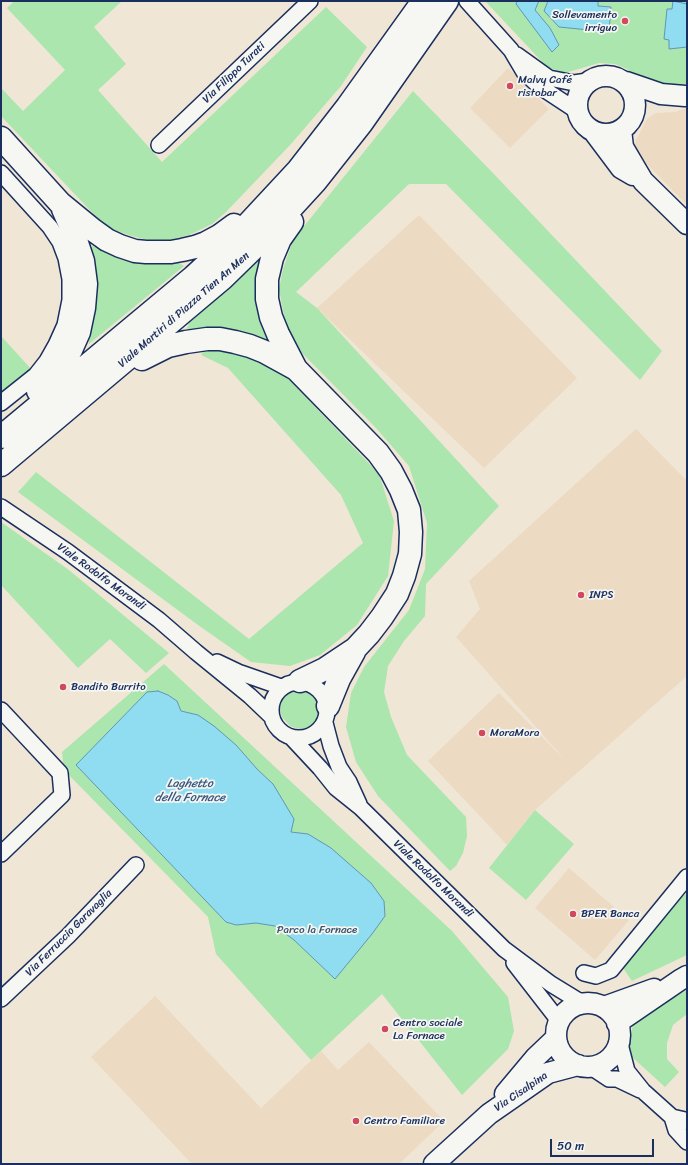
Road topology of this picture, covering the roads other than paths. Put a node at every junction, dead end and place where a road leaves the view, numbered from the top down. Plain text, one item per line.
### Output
1 (310, 1) edge
2 (423, 1) edge
3 (447, 1) edge
4 (467, 1) edge
5 (510, 50) junction
6 (588, 81) junction
7 (626, 82) junction
8 (686, 96) edge
9 (577, 111) junction
10 (635, 112) junction
11 (621, 130) junction
12 (594, 132) junction
13 (1, 138) edge
14 (158, 145) dead end
15 (1, 174) edge
16 (316, 181) junction
17 (643, 181) junction
18 (271, 199) junction
19 (60, 203) junction
20 (687, 224) edge
21 (296, 369) junction
22 (96, 386) junction
23 (1, 403) edge
24 (1, 431) edge
25 (1, 437) edge
26 (1, 466) edge
27 (1, 507) edge
28 (355, 649) junction
29 (196, 652) junction
30 (291, 684) junction
31 (1, 710) edge
32 (326, 715) junction
33 (271, 716) junction
34 (292, 738) junction
35 (361, 808) junction
36 (1, 854) edge
37 (136, 865) dead end
38 (687, 877) edge
39 (504, 949) junction
40 (584, 973) dead end
41 (684, 978) edge
42 (1, 999) edge
43 (582, 1003) junction
44 (604, 1007) junction
45 (557, 1029) junction
46 (618, 1031) junction
47 (584, 1066) junction
48 (643, 1091) junction
49 (489, 1114) junction
50 (672, 1117) junction
51 (687, 1122) edge
52 (687, 1142) edge
53 (434, 1164) edge

1 - 14 street, Via Filippo Turati
2 - 18 highway, Viale Martiri di Piazza Tien An Men
3 - 16 highway, Viale Martiri di Piazza Tien An Men
4 - 5 street
5 - 6 street
5 - 9 street
6 - 7 main road
6 - 9 main road
7 - 8 main road
7 - 10 main road
8 - 10 main road
9 - 12 main road
10 - 11 main road
11 - 12 main road
11 - 17 main road
12 - 17 main road
13 - 19 highway
15 - 23 street
16 - 21 highway
16 - 22 highway, Viale Martiri di Piazza Tien An Men
17 - 20 main road
18 - 19 highway
18 - 25 highway, Viale Martiri di Piazza Tien An Men
19 - 24 highway
21 - 22 highway
21 - 28 highway
22 - 26 highway, Viale Martiri di Piazza Tien An Men
27 - 29 street, Viale Rodolfo Morandi
28 - 30 highway
28 - 32 highway
29 - 30 street, Viale Rodolfo Morandi
29 - 33 street, Viale Rodolfo Morandi
30 - 32 street, Viale Rodolfo Morandi
30 - 33 street
31 - 36 street
32 - 34 street
32 - 35 street, Viale Rodolfo Morandi
33 - 34 street, Viale Rodolfo Morandi
34 - 35 street, Viale Rodolfo Morandi
35 - 39 street, Viale Rodolfo Morandi
37 - 42 street, Via Ferruccio Garavaglia
38 - 40 street
39 - 43 street, Viale Rodolfo Morandi
39 - 45 street, Viale Rodolfo Morandi
41 - 44 main road, Via Cisalpina
41 - 46 main road, Via Cisalpina
43 - 44 main road
43 - 45 main road, Via Cisalpina
44 - 46 main road
45 - 47 main road
45 - 49 main road, Via Cisalpina
46 - 47 main road, Via Cisalpina
46 - 48 street
47 - 48 street
47 - 49 main road, Via Cisalpina
48 - 50 street
49 - 53 main road, Via Cisalpina
50 - 51 street
50 - 52 street

